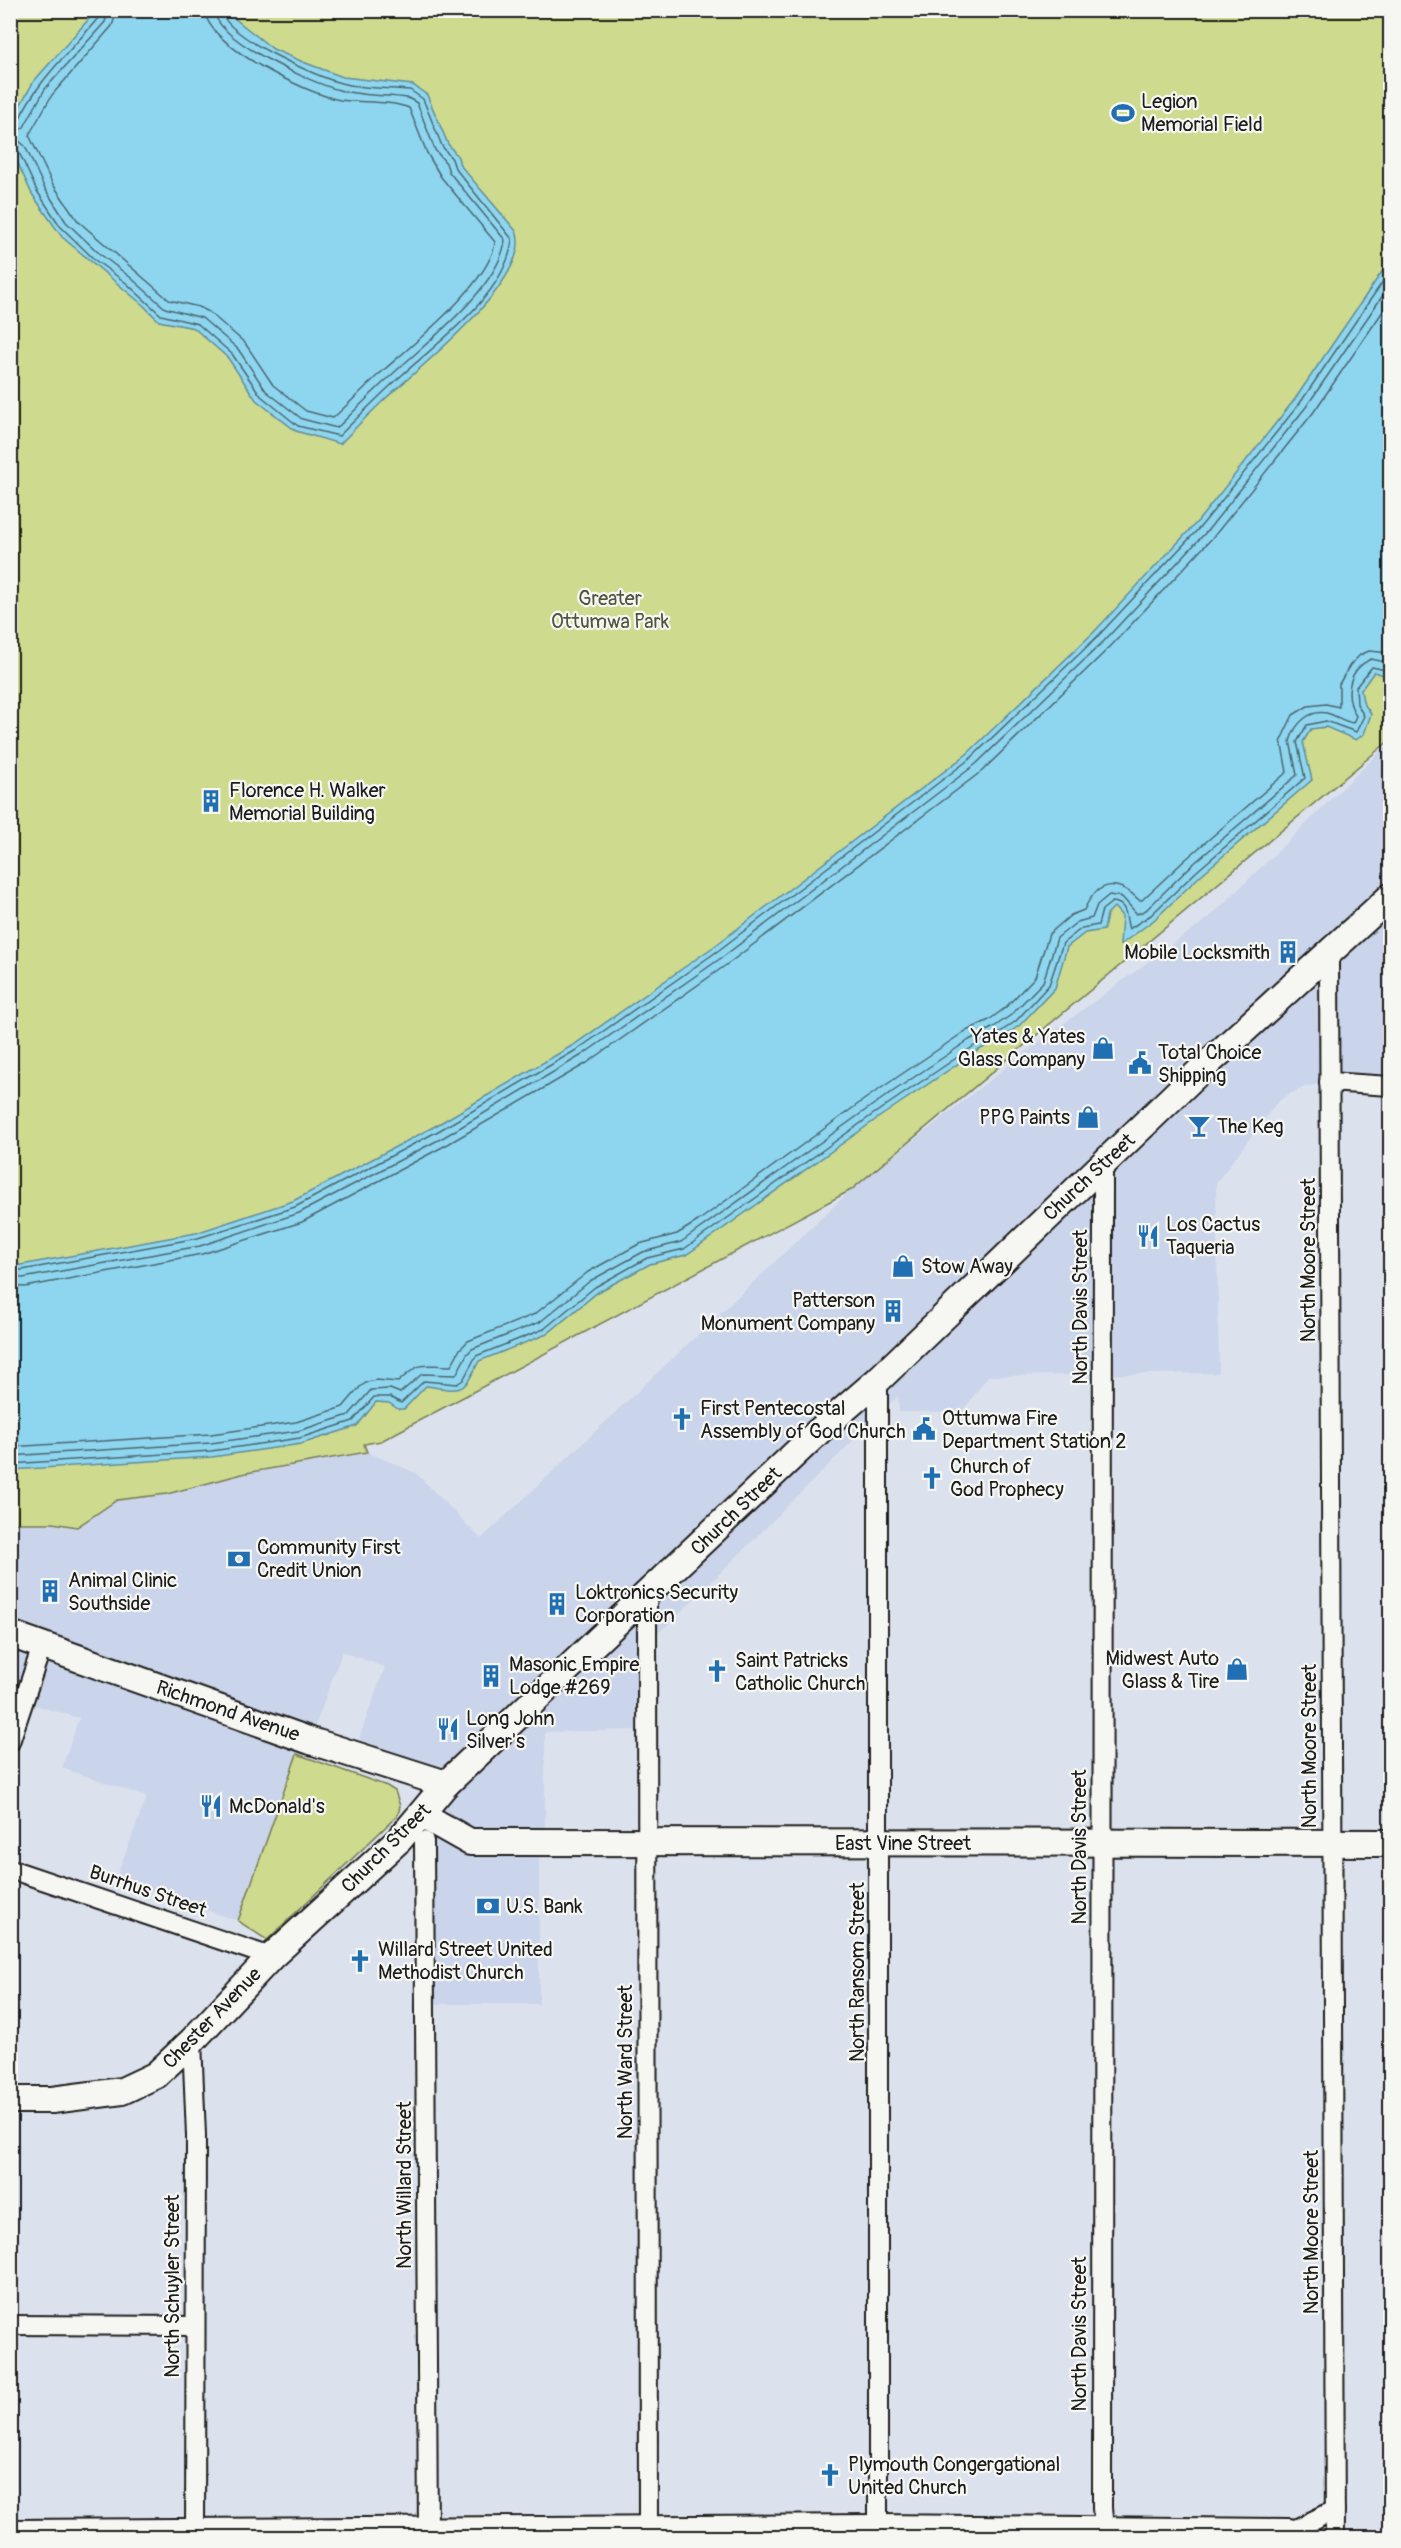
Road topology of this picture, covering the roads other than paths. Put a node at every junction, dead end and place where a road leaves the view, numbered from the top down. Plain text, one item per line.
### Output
1 (1390, 897) edge
2 (1329, 954) junction
3 (1329, 1082) junction
4 (1390, 1086) edge
5 (1103, 1164) junction
6 (878, 1380) junction
7 (647, 1595) junction
8 (10, 1635) edge
9 (42, 1646) junction
10 (10, 1742) edge
11 (446, 1784) junction
12 (422, 1815) junction
13 (424, 1841) dead end
14 (647, 1843) junction
15 (879, 1843) junction
16 (1101, 1843) junction
17 (1332, 1843) junction
18 (1390, 1843) edge
19 (10, 1869) edge
20 (271, 1957) junction
21 (192, 2041) junction
22 (10, 2100) edge
23 (10, 2325) edge
24 (194, 2326) junction
25 (1335, 2510) junction
26 (10, 2533) edge
27 (428, 2533) edge
28 (648, 2533) edge
29 (878, 2533) edge
30 (195, 2534) edge
31 (1105, 2534) edge
32 (1296, 2535) edge
33 (1335, 2538) edge

1 - 2 main road, Church Street
2 - 3 street, North Moore Street
2 - 5 main road, Church Street
3 - 4 street
3 - 17 street, North Moore Street
5 - 6 main road, Church Street
5 - 16 street, North Davis Street
6 - 7 main road, Church Street
6 - 15 street, North Ransom Street
7 - 11 main road, Church Street
7 - 14 street, North Ward Street
8 - 9 main road, Richmond Avenue
9 - 10 street
9 - 11 main road, Richmond Avenue
11 - 12 main road, Church Street
12 - 14 main road, East Vine Street
12 - 20 main road, Church Street
13 - 27 street, North Willard Street
14 - 15 main road, East Vine Street
14 - 28 street, North Ward Street
15 - 16 main road, East Vine Street
15 - 29 street, North Ransom Street
16 - 17 main road, East Vine Street
16 - 31 street, North Davis Street
17 - 18 main road, East Vine Street
17 - 25 street, North Moore Street
19 - 20 street, Burrhus Street
20 - 21 main road, Chester Avenue
21 - 22 main road, Chester Avenue
21 - 24 street, North Schuyler Street
23 - 24 street
24 - 30 street, North Schuyler Street
25 - 32 street
25 - 33 street, North Moore Street
26 - 30 main road
27 - 28 main road
27 - 30 main road
28 - 29 main road
29 - 31 main road
31 - 32 main road

